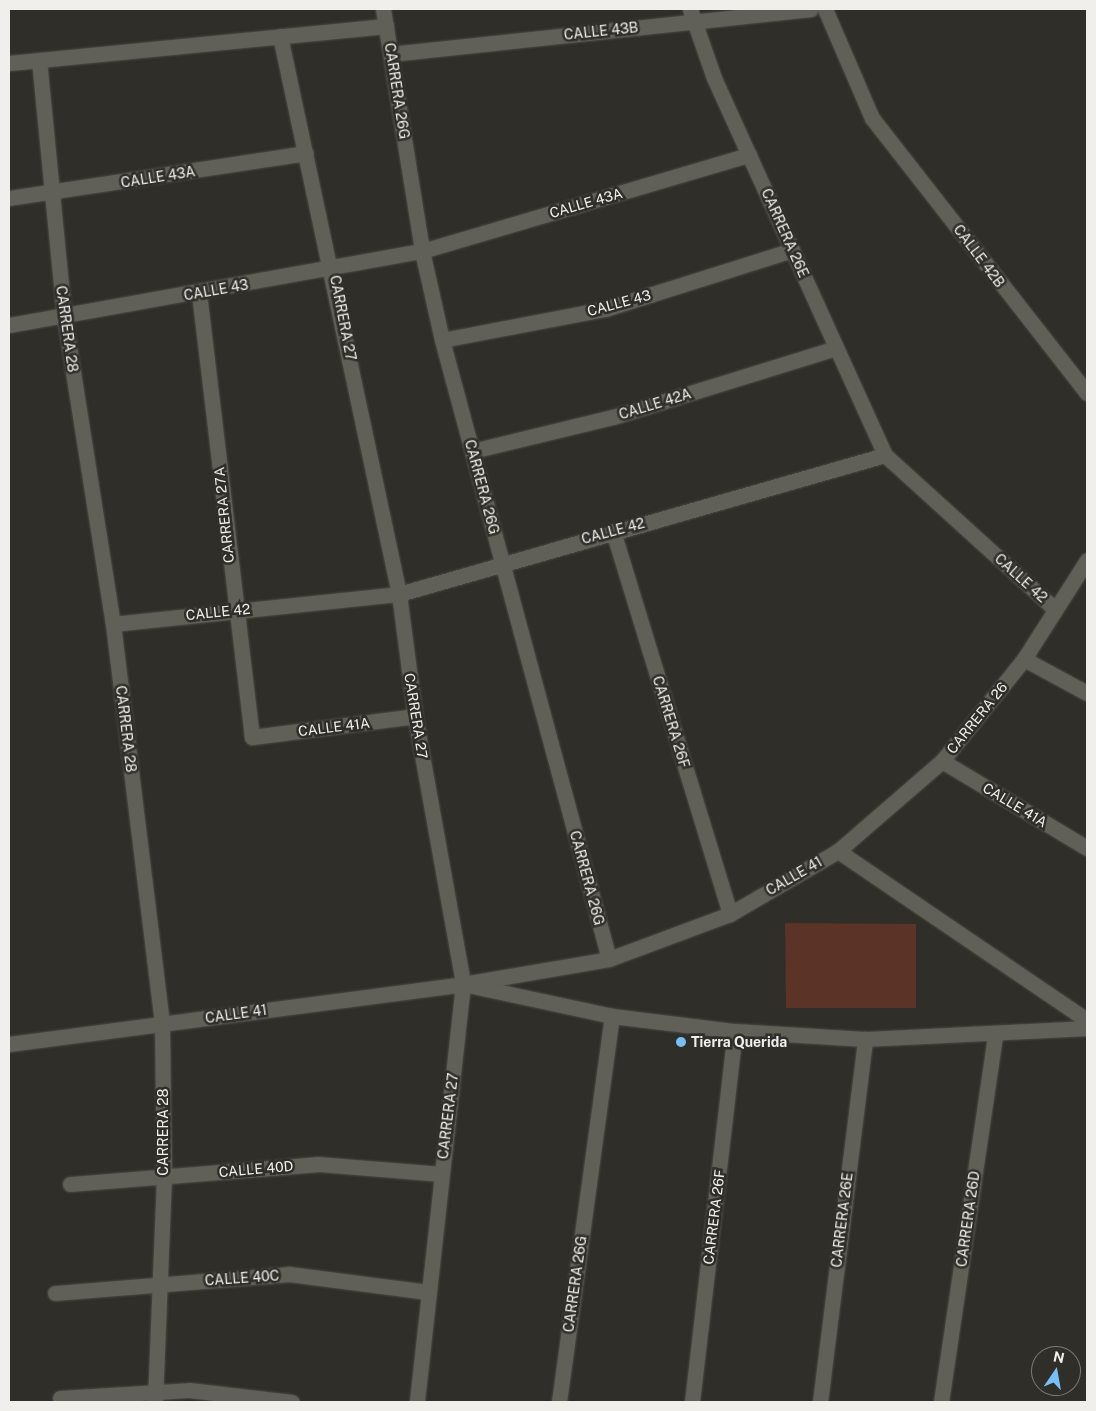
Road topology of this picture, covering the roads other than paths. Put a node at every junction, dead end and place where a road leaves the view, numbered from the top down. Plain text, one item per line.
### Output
1 (383, 9) edge
2 (811, 9) edge
3 (825, 9) edge
4 (691, 15) edge
5 (386, 26) junction
6 (280, 36) junction
7 (391, 54) junction
8 (39, 60) junction
9 (9, 63) edge
10 (306, 152) junction
11 (749, 155) junction
12 (52, 194) junction
13 (9, 198) edge
14 (792, 250) junction
15 (422, 251) junction
16 (333, 269) junction
17 (199, 292) junction
18 (64, 315) junction
19 (9, 325) edge
20 (442, 340) junction
21 (836, 348) junction
22 (1087, 393) edge
23 (472, 451) junction
24 (885, 455) junction
25 (613, 531) junction
26 (1087, 560) edge
27 (502, 561) junction
28 (399, 594) junction
29 (1055, 609) junction
30 (234, 610) junction
31 (113, 624) junction
32 (1024, 659) junction
33 (1087, 693) edge
34 (415, 716) junction
35 (252, 738) joint
36 (942, 761) junction
37 (1087, 848) edge
38 (838, 851) junction
39 (730, 914) junction
40 (608, 959) junction
41 (463, 984) junction
42 (612, 1016) junction
43 (1087, 1020) edge
44 (162, 1024) junction
45 (1087, 1028) edge
46 (735, 1031) junction
47 (995, 1036) junction
48 (865, 1038) junction
49 (9, 1044) edge
50 (441, 1174) junction
51 (164, 1176) junction
52 (70, 1184) dead end
53 (159, 1285) junction
54 (428, 1292) junction
55 (55, 1293) dead end
56 (155, 1397) edge
57 (60, 1398) dead end
58 (292, 1402) edge
59 (417, 1402) edge
60 (559, 1402) edge
61 (692, 1402) edge
62 (820, 1402) edge
63 (941, 1402) edge

1 - 5 street, CARRERA 26G
2 - 4 street, CALLE 43B
3 - 22 street, CALLE 42B
4 - 7 street, CALLE 43B
4 - 11 street, CARRERA 26E
5 - 6 street
5 - 7 street, CARRERA 26G
6 - 8 street
6 - 10 street, CARRERA 27
7 - 15 street, CARRERA 26G
8 - 9 street
8 - 12 street, CARRERA 28
10 - 12 street, CALLE 43A
10 - 16 street, CARRERA 27
11 - 14 street, CARRERA 26E
11 - 15 street, CALLE 43A
12 - 13 street, CALLE 43A
12 - 18 street, CARRERA 28
14 - 20 street, CALLE 43
14 - 21 street, CARRERA 26E
15 - 16 street, CALLE 43
15 - 20 street, CARRERA 26G
16 - 17 street, CALLE 43
16 - 28 street, CARRERA 27
17 - 18 street, CALLE 43
17 - 30 street, CARRERA 27A
18 - 19 street, CALLE 43
18 - 31 street, CARRERA 28
20 - 23 street, CARRERA 26G
21 - 23 street, CALLE 42A
21 - 24 street, CARRERA 26E
23 - 27 street, CARRERA 26G
24 - 25 street, CALLE 42
24 - 29 street, CALLE 42
25 - 27 street, CALLE 42
25 - 39 street, CARRERA 26F
26 - 29 street, CARRERA 26
27 - 28 street, CALLE 42
27 - 40 street, CARRERA 26G
28 - 30 street, CALLE 42
28 - 34 street, CARRERA 27
29 - 32 street, CARRERA 26
30 - 31 street, CALLE 42
30 - 35 street, CARRERA 27A
31 - 44 street, CARRERA 28
32 - 33 street
32 - 36 street, CARRERA 26
34 - 35 street, CALLE 41A
34 - 41 street, CARRERA 27
36 - 37 street, CALLE 41A
36 - 38 street, CARRERA 26
38 - 39 street, CALLE 41
38 - 43 street, CALLE 41
39 - 40 street, CALLE 41
40 - 41 street, CALLE 41
41 - 42 street, CALLE 41
41 - 44 street, CALLE 41
41 - 50 street, CARRERA 27
42 - 46 street, CALLE 41
42 - 60 street, CARRERA 26G
44 - 49 street, CALLE 41
44 - 51 street, CARRERA 28
45 - 47 street, CALLE 41
46 - 48 street, CALLE 41
46 - 61 street, CARRERA 26F
47 - 48 street, CALLE 41
47 - 63 street, CARRERA 26D
48 - 62 street, CARRERA 26E
50 - 51 street, CALLE 40D
50 - 54 street, CARRERA 27
51 - 52 street, CALLE 40D
51 - 53 street, CARRERA 28
53 - 54 street, CALLE 40C
53 - 55 street, CALLE 40C
53 - 56 street, CARRERA 28
54 - 59 street, CARRERA 27
56 - 57 street
56 - 58 street

